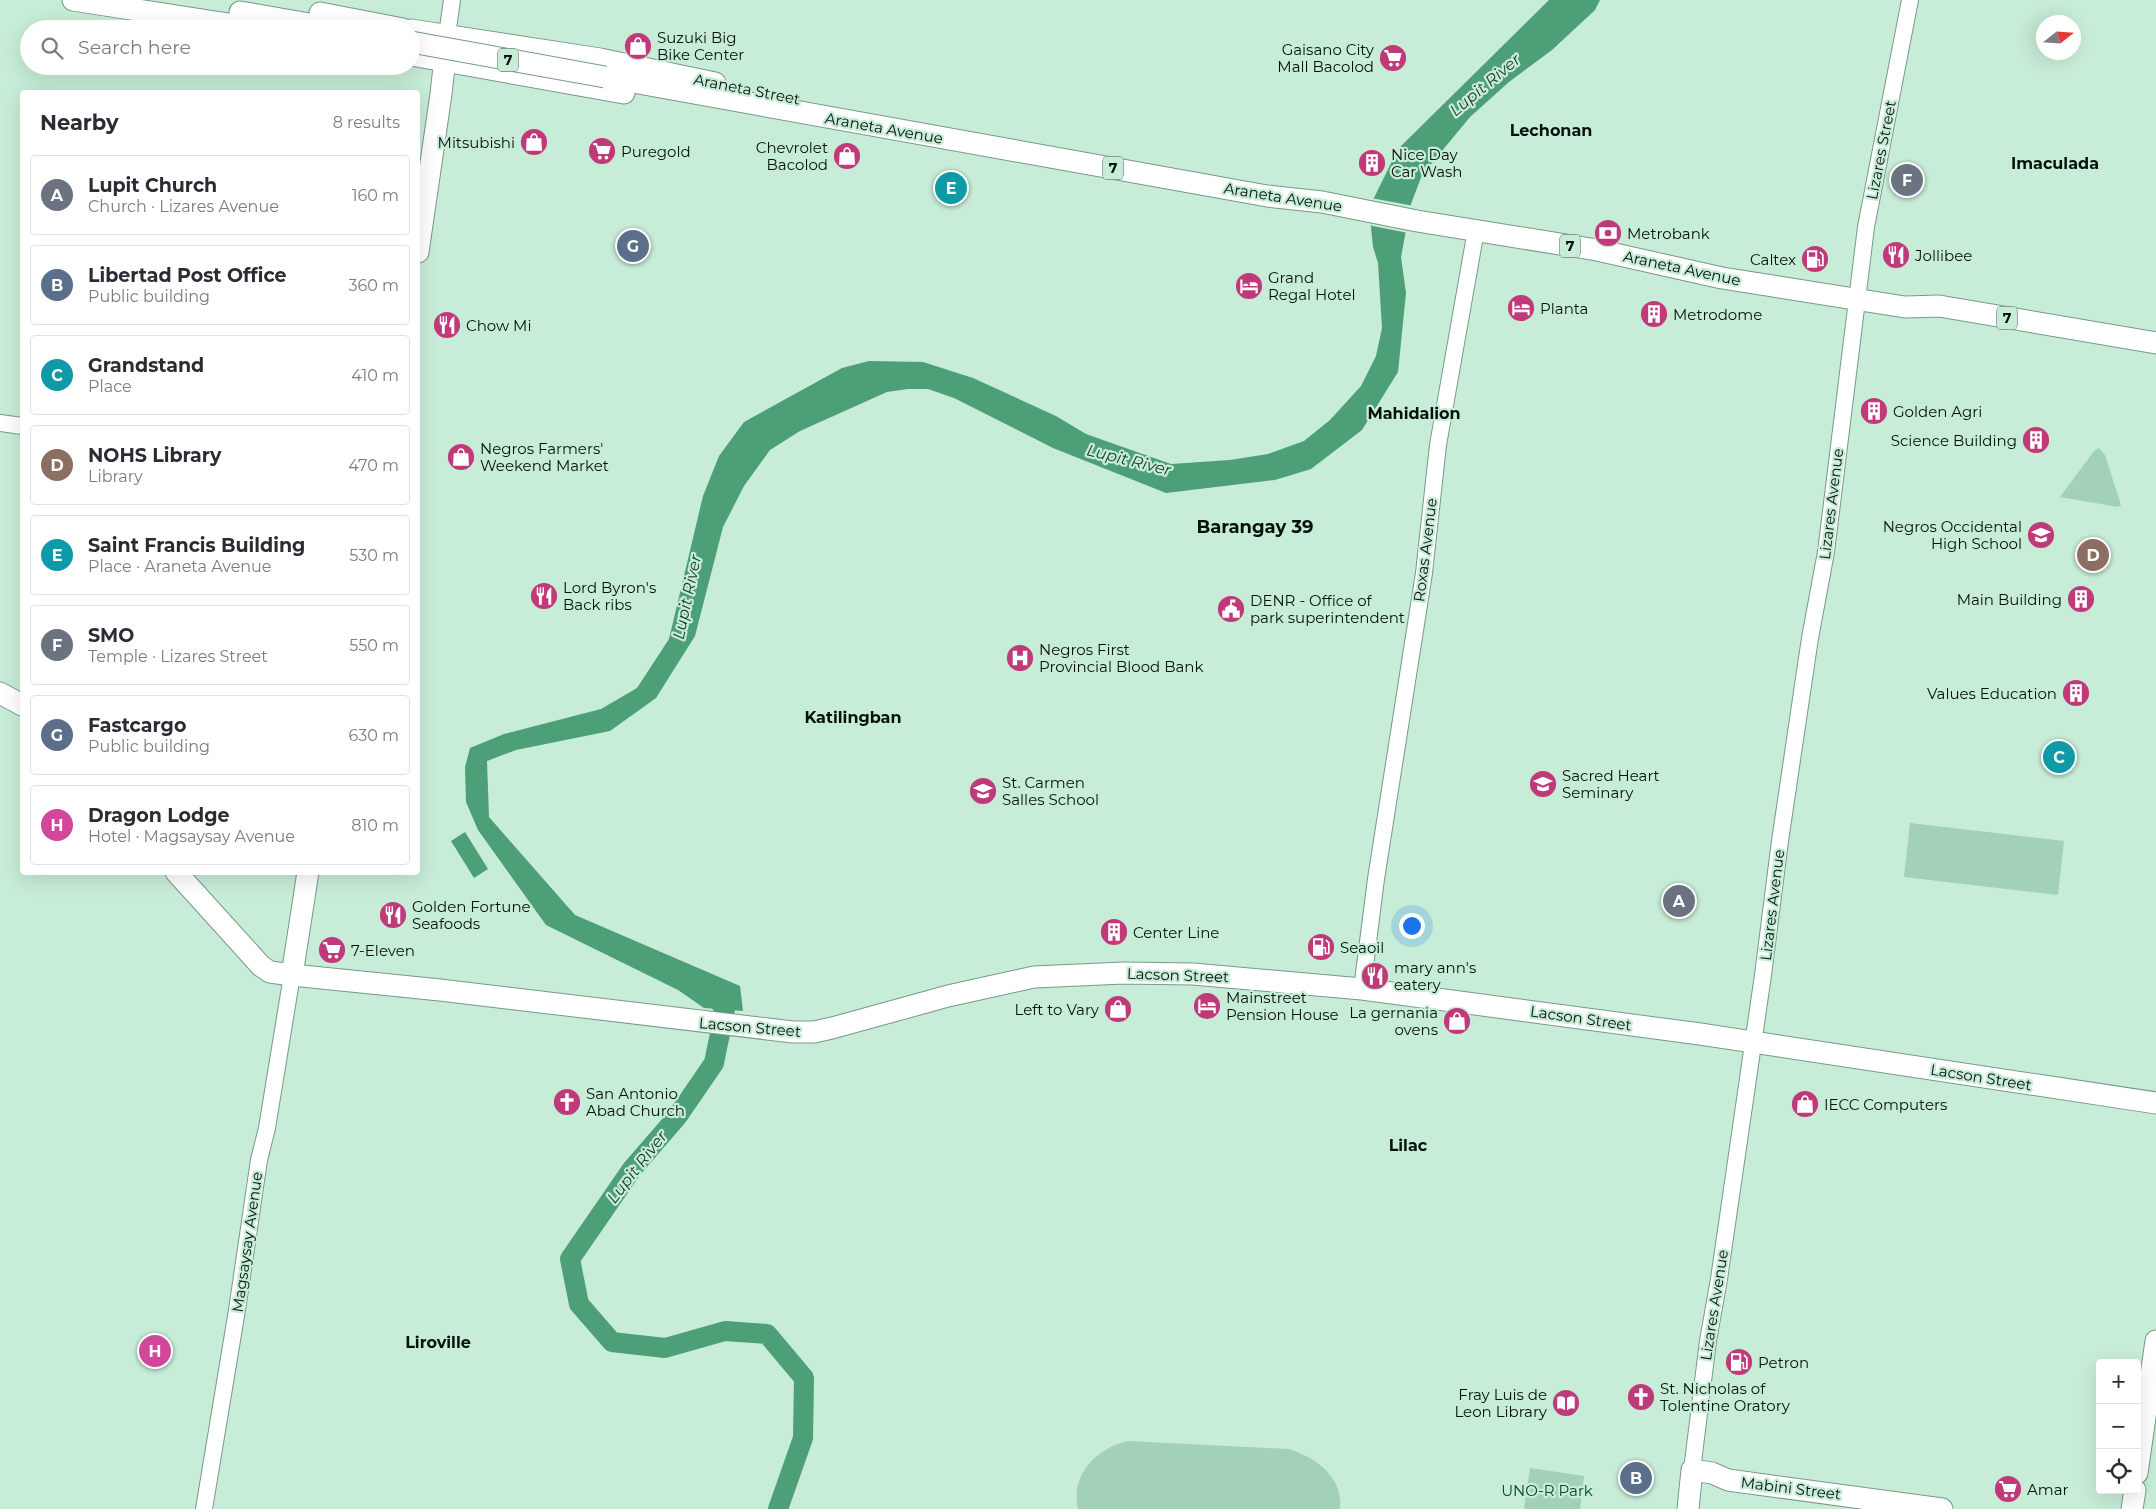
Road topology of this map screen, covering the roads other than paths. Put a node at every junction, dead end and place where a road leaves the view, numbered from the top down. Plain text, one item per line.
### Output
1 (73, 0) edge
2 (169, 0) edge
3 (243, 0) edge
4 (452, 0) edge
5 (1910, 0) edge
6 (202, 20) edge
7 (290, 20) edge
8 (353, 20) edge
9 (420, 31) edge
10 (447, 35) junction
11 (420, 44) edge
12 (420, 57) edge
13 (444, 61) junction
14 (907, 132) junction
15 (1476, 230) junction
16 (420, 238) edge
17 (1858, 300) junction
18 (2156, 343) edge
19 (0, 423) edge
20 (20, 426) edge
21 (0, 693) edge
22 (20, 704) edge
23 (179, 875) edge
24 (308, 875) edge
25 (292, 975) junction
26 (1362, 989) junction
27 (1753, 1043) junction
28 (2156, 1103) edge
29 (2156, 1341) edge
30 (2140, 1449) edge
31 (1692, 1470) junction
32 (1728, 1480) junction
33 (2134, 1494) edge
34 (1689, 1502) edge
35 (204, 1509) edge
36 (1942, 1509) edge
37 (2132, 1509) edge

1 - 6 main road
2 - 7 main road
3 - 8 main road
4 - 10 street
5 - 17 street, Lizares Street
9 - 10 main road, Araneta Street / 7
10 - 13 main road
10 - 14 main road, Araneta Street / 7
11 - 14 main road, Araneta Avenue / 7, bridge
12 - 13 main road, Araneta Street / 7
13 - 14 main road, Araneta Street / 7
13 - 16 main road
14 - 15 main road, Araneta Avenue / 7
15 - 17 main road, Araneta Avenue / 7
15 - 26 street, Roxas Avenue
17 - 18 main road, Araneta Avenue / 7
17 - 27 street, Lizares Avenue
19 - 20 street
21 - 22 main road
23 - 25 main road, Lacson Street
24 - 25 main road
25 - 26 main road, Lacson Street
25 - 35 street, Magsaysay Avenue
26 - 27 main road, Lacson Street
27 - 28 main road, Lacson Street
27 - 31 street, Lizares Avenue
29 - 30 main road
31 - 32 main road, Mabini Street
31 - 34 main road, Lizares Avenue
32 - 34 main road, Mabini Street
32 - 36 main road, Mabini Street
33 - 37 main road

